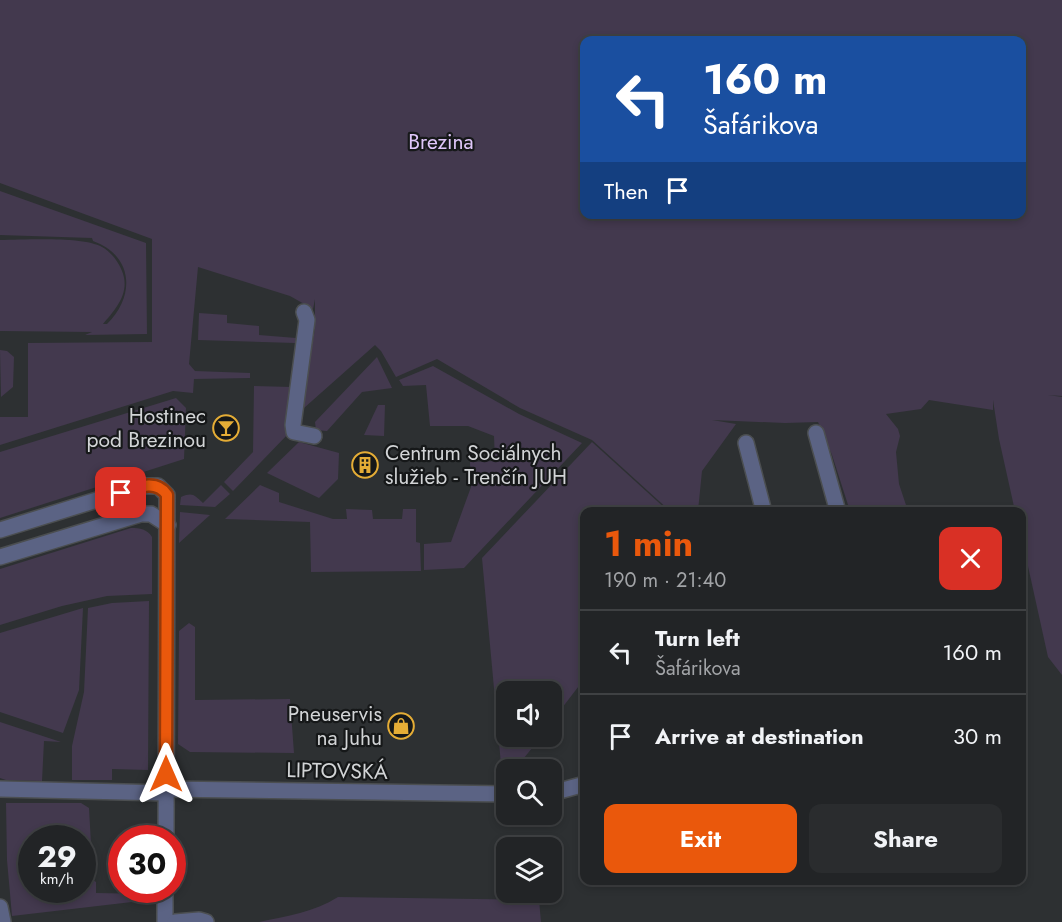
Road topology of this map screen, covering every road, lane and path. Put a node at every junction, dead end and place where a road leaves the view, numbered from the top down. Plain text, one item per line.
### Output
1 (304, 312) dead end
2 (816, 433) dead end
3 (314, 436) dead end
4 (746, 443) dead end
5 (763, 507) edge
6 (835, 507) edge
7 (168, 525) junction
8 (0, 530) edge
9 (0, 557) edge
10 (580, 785) edge
11 (0, 789) edge
12 (562, 790) edge
13 (166, 791) junction
14 (496, 794) edge
15 (166, 825) edge
16 (165, 903) edge
17 (0, 907) edge
18 (3, 922) edge
19 (165, 922) edge
20 (180, 922) edge
21 (206, 922) edge

1 - 3 street
2 - 6 street
4 - 5 street
7 - 8 street
7 - 9 street
7 - 13 street
10 - 12 street
11 - 13 street, LIPTOVSKÁ
13 - 14 street, LIPTOVSKÁ
13 - 15 street
16 - 19 street
17 - 18 street
20 - 21 street

